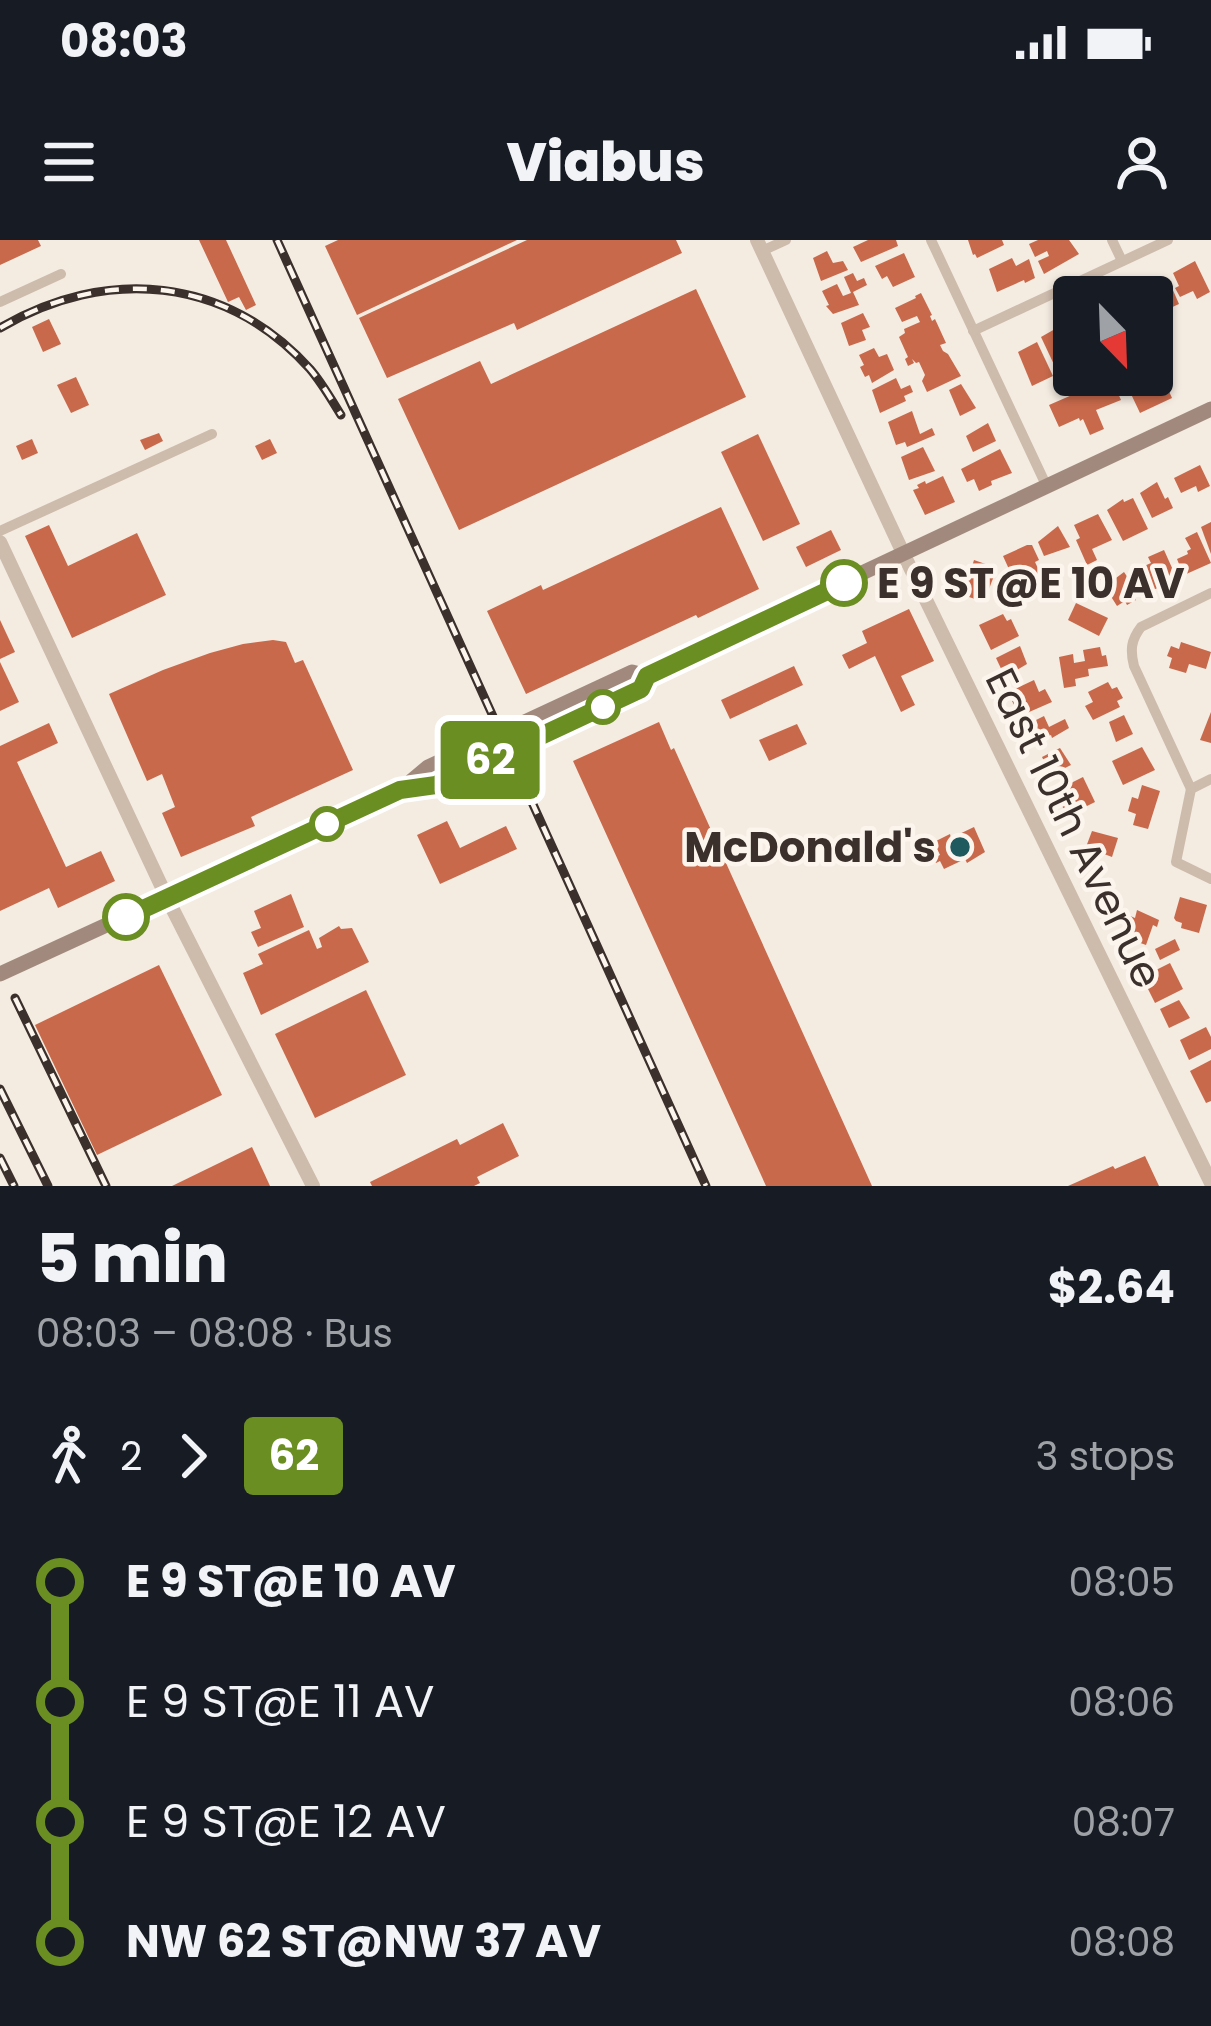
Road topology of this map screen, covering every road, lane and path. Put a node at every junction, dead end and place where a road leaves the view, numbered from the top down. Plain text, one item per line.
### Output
1 (786, 240) edge
2 (931, 240) edge
3 (1112, 240) edge
4 (1168, 240) edge
5 (760, 246) edge
6 (1122, 261) junction
7 (61, 274) dead end
8 (0, 302) edge
9 (974, 331) junction
10 (1211, 410) edge
11 (212, 434) dead end
12 (1047, 487) junction
13 (0, 531) edge
14 (0, 542) edge
15 (904, 555) junction
16 (1211, 593) edge
17 (647, 676) junction
18 (1211, 779) edge
19 (1191, 788) junction
20 (400, 790) junction
21 (1211, 879) edge
22 (167, 898) junction
23 (0, 974) edge
24 (1211, 1183) edge
25 (313, 1186) edge

1 - 5 street
2 - 9 street
3 - 6 street
4 - 6 street
5 - 15 street, East 10th Avenue
6 - 9 street
7 - 8 street
9 - 12 street
10 - 12 main road
11 - 13 street
12 - 15 main road
14 - 22 street
15 - 17 main road
15 - 24 street, East 10th Avenue
16 - 19 street
17 - 20 main road
17 - 20 main road
18 - 19 street
19 - 21 street
20 - 22 main road
22 - 23 main road
22 - 25 street

